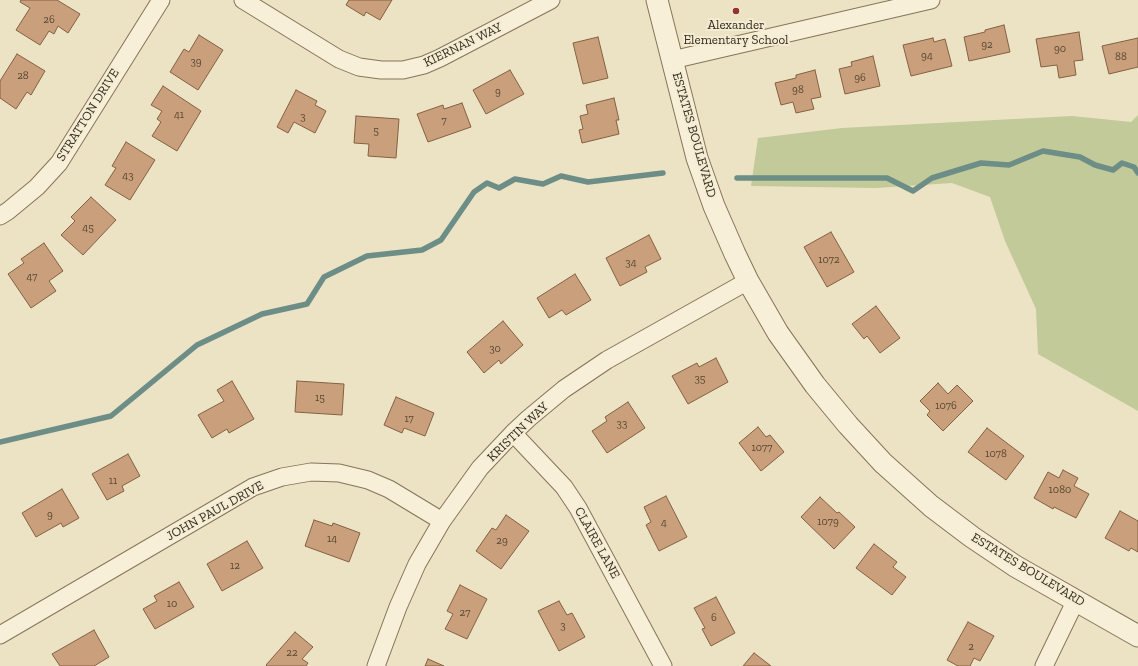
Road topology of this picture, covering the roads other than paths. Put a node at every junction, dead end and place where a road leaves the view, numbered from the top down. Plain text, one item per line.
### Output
1 (160, 0) edge
2 (243, 0) edge
3 (551, 0) edge
4 (657, 0) edge
5 (930, 0) edge
6 (672, 60) junction
7 (0, 216) edge
8 (748, 281) junction
9 (513, 433) junction
10 (442, 521) junction
11 (1076, 600) junction
12 (0, 635) edge
13 (1138, 636) edge
14 (376, 666) edge
15 (663, 666) edge
16 (1044, 666) edge

1 - 7 street, STRATTON DRIVE
2 - 3 street, KIERNAN WAY
4 - 6 street, ESTATES BOULEVARD
5 - 6 street
6 - 8 street, ESTATES BOULEVARD
8 - 9 street, KRISTIN WAY
8 - 11 street, ESTATES BOULEVARD
9 - 10 street, KRISTIN WAY
9 - 15 street, CLAIRE LANE
10 - 12 street, JOHN PAUL DRIVE
10 - 14 street, KRISTIN WAY
11 - 13 street, ESTATES BOULEVARD
11 - 16 street

